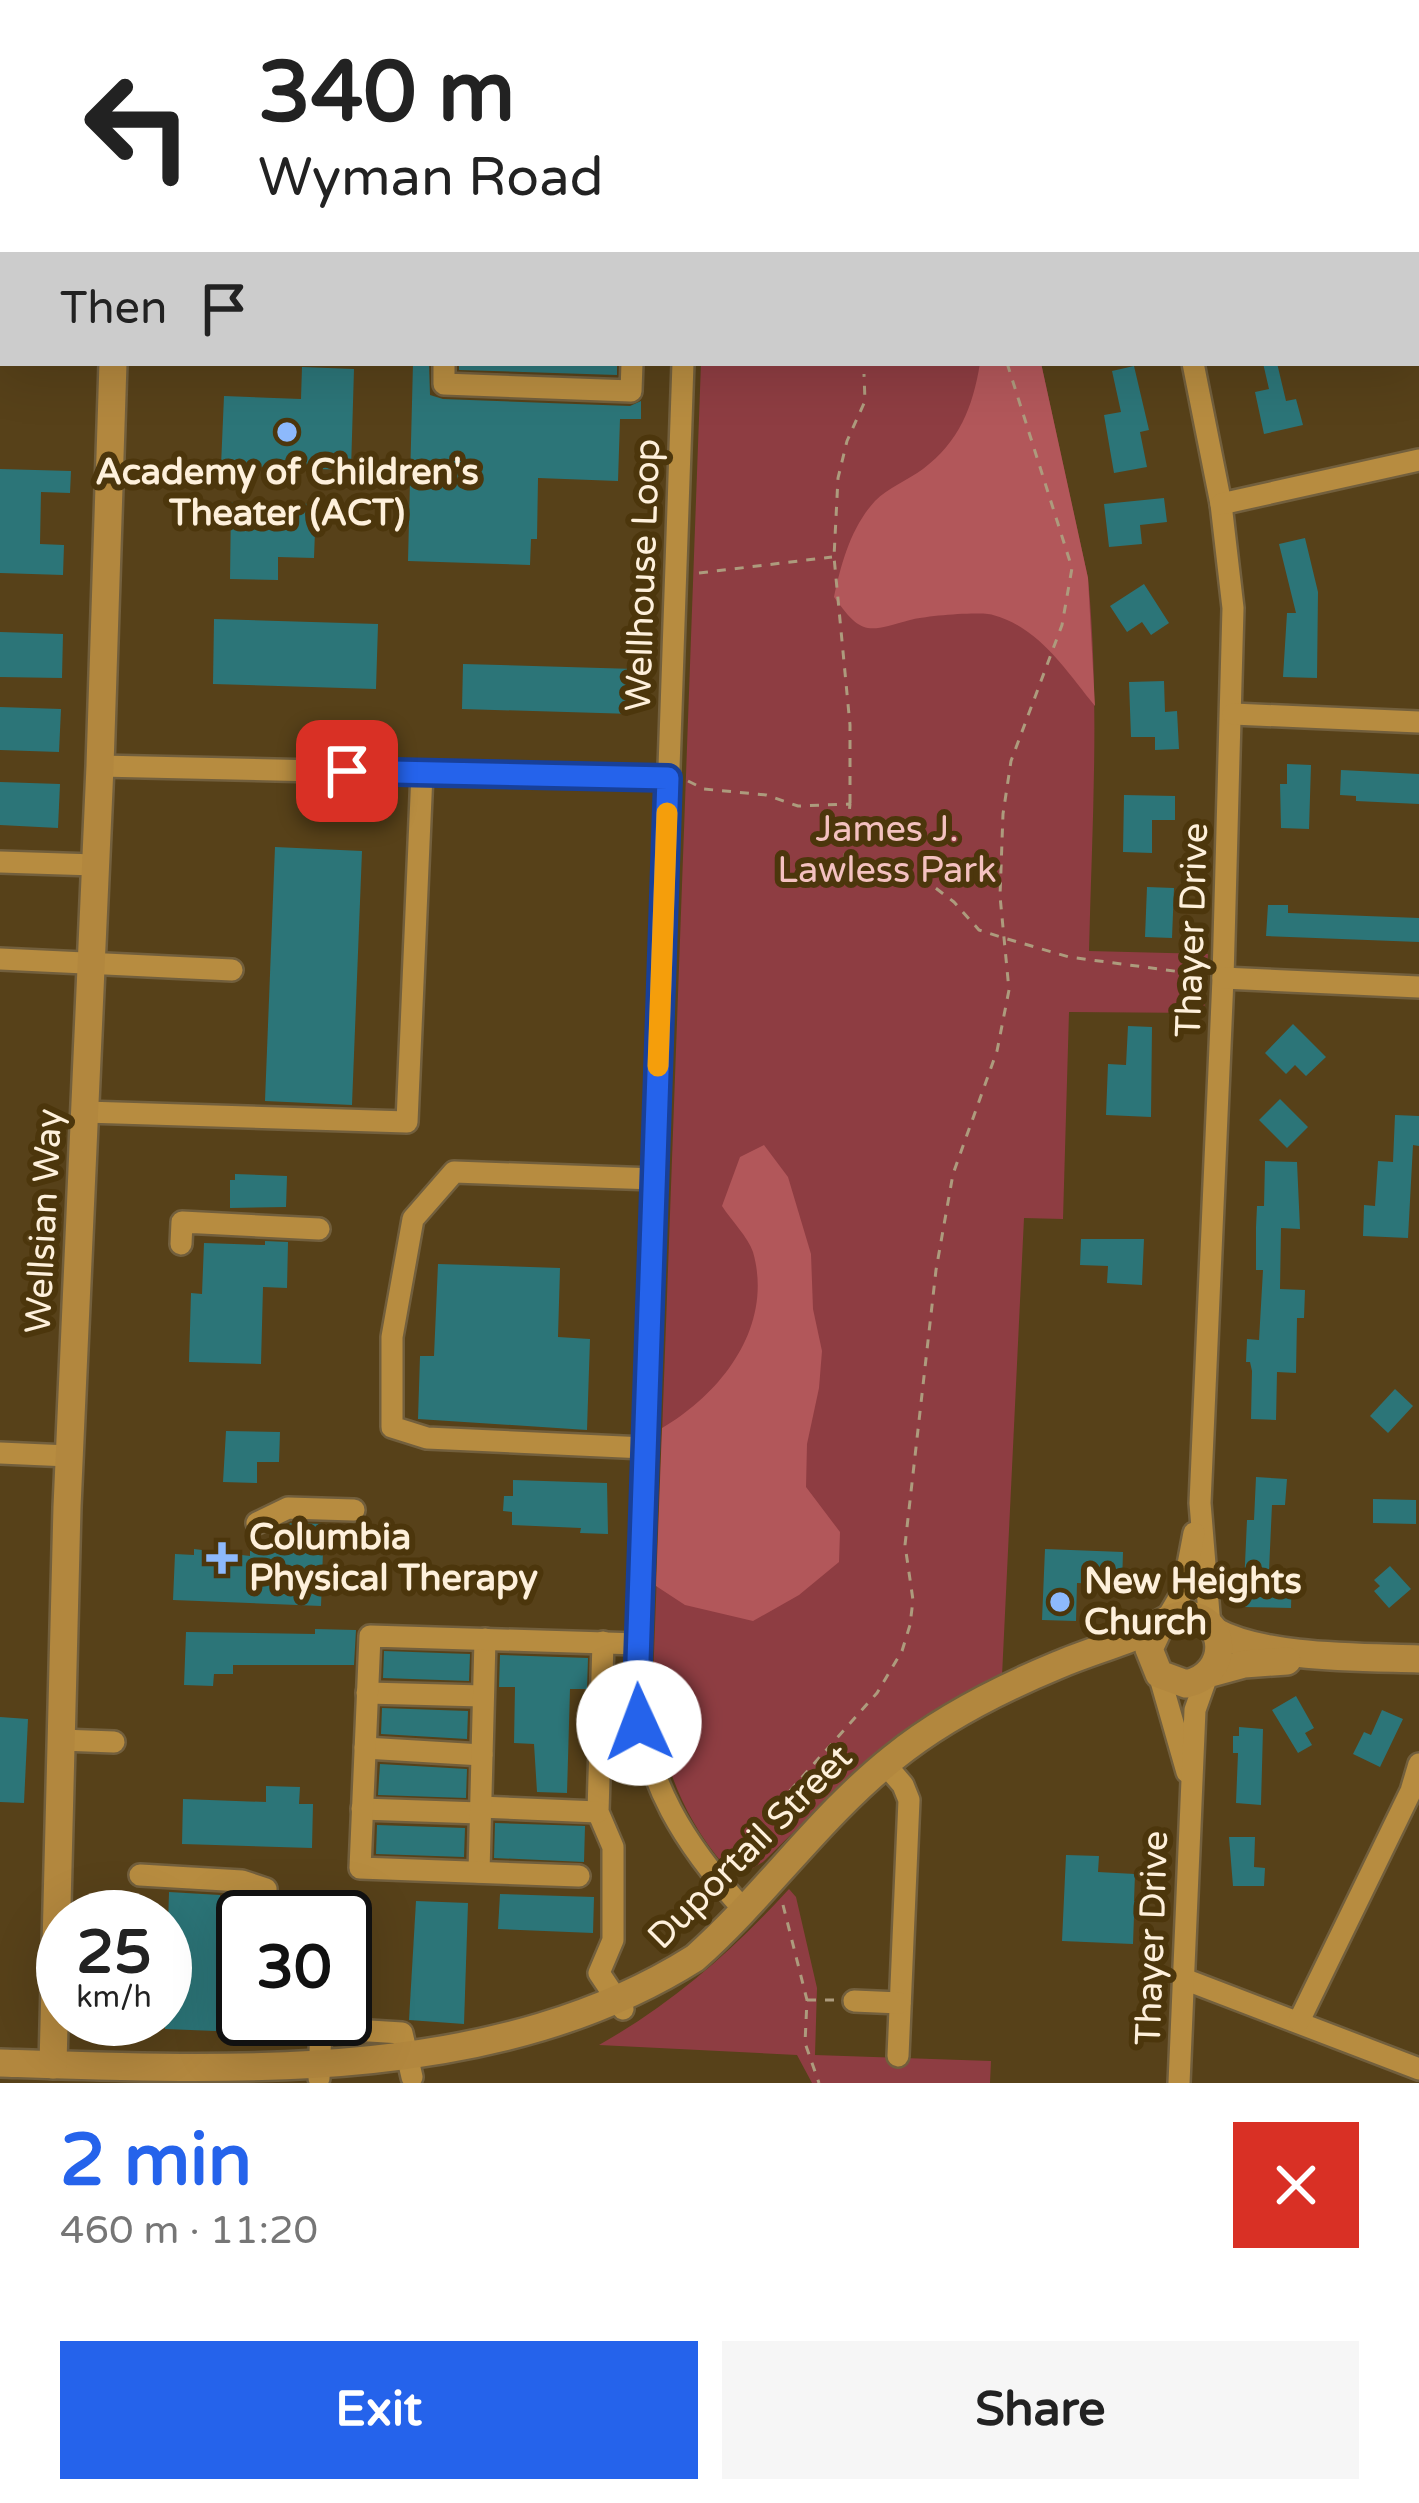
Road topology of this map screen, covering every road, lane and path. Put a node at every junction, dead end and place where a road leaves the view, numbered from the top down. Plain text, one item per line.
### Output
1 (113, 366) edge
2 (445, 366) edge
3 (632, 366) edge
4 (683, 366) edge
5 (1008, 366) edge
6 (1194, 366) edge
7 (864, 374) dead end
8 (1419, 460) edge
9 (1221, 504) junction
10 (834, 556) junction
11 (676, 569) junction
12 (1233, 714) junction
13 (1419, 722) edge
14 (100, 766) junction
15 (422, 773) junction
16 (668, 778) junction
17 (850, 805) junction
18 (0, 862) edge
19 (95, 865) junction
20 (1004, 938) junction
21 (0, 959) edge
22 (91, 963) junction
23 (232, 970) dead end
24 (1215, 977) junction
25 (1419, 987) edge
26 (85, 1112) junction
27 (655, 1179) junction
28 (319, 1229) dead end
29 (181, 1244) dead end
30 (645, 1448) junction
31 (0, 1453) edge
32 (69, 1456) junction
33 (1200, 1503) junction
34 (354, 1510) dead end
35 (256, 1522) dead end
36 (1163, 1622) junction
37 (1212, 1628) junction
38 (485, 1639) junction
39 (603, 1642) junction
40 (638, 1644) junction
41 (1339, 1657) junction
42 (1419, 1659) edge
43 (1157, 1672) junction
44 (1209, 1674) junction
45 (367, 1693) junction
46 (994, 1695) junction
47 (484, 1696) junction
48 (62, 1740) junction
49 (114, 1742) dead end
50 (365, 1748) junction
51 (482, 1755) junction
52 (885, 1764) junction
53 (1419, 1764) edge
54 (1191, 1796) junction
55 (362, 1809) junction
56 (480, 1810) junction
57 (598, 1812) junction
58 (742, 1866) dead end
59 (479, 1872) junction
60 (140, 1875) dead end
61 (579, 1876) dead end
62 (266, 1889) dead end
63 (61, 1890) edge
64 (782, 1900) dead end
65 (743, 1910) junction
66 (1184, 1979) junction
67 (807, 2000) junction
68 (854, 2001) joint
69 (900, 2003) junction
70 (623, 2009) junction
71 (1299, 2021) junction
72 (898, 2056) dead end
73 (0, 2063) edge
74 (1419, 2069) edge
75 (53, 2074) edge
76 (412, 2077) junction
77 (319, 2078) junction
78 (819, 2083) edge
79 (1179, 2083) edge

1 - 14 main road, Wellsian Way
2 - 3 street
4 - 11 street, Wellhouse Loop
5 - 20 path
6 - 9 street, Thayer Drive
7 - 10 path
8 - 9 street
9 - 12 street, Thayer Drive
10 - 11 path
10 - 17 path
11 - 16 street, Wellhouse Loop
12 - 13 street
12 - 24 street, Thayer Drive
14 - 15 street
14 - 19 main road, Wellsian Way
15 - 16 street
15 - 26 street
16 - 17 path
16 - 27 street, Wellhouse Loop
17 - 20 path
18 - 19 street
19 - 22 main road, Wellsian Way
20 - 24 path
20 - 58 path
21 - 22 street
22 - 23 street
22 - 26 main road, Wellsian Way
24 - 25 street
24 - 33 street, Thayer Drive
26 - 32 main road, Wellsian Way
27 - 30 street, Wellhouse Loop
27 - 30 street
28 - 29 street
30 - 40 street, Wellhouse Loop
31 - 32 street
32 - 48 main road, Wellsian Way
33 - 36 street, Thayer Drive
33 - 37 street, Thayer Drive
34 - 35 street
36 - 37 main road
36 - 43 main road
36 - 46 main road, Duportail Street
37 - 41 main road
37 - 44 main road
38 - 39 street
38 - 45 street
38 - 47 street
39 - 40 street
39 - 57 street
40 - 65 street, Wellhouse Loop
41 - 42 main road
41 - 44 main road
43 - 44 main road
43 - 46 main road, Duportail Street
43 - 54 street, Thayer Drive
44 - 54 street, Thayer Drive
45 - 47 street
45 - 50 street
46 - 52 main road, Duportail Street
47 - 51 street
48 - 49 street
48 - 63 main road, Wellsian Way
50 - 51 street
50 - 55 street
51 - 56 street
52 - 65 main road, Duportail Street
52 - 69 street
53 - 71 street
54 - 66 street, Thayer Drive
55 - 56 street
55 - 59 street
56 - 57 street
56 - 59 street
57 - 70 street
59 - 61 street
60 - 62 street
64 - 67 path
65 - 70 main road, Duportail Street
66 - 71 street
66 - 79 street, Thayer Drive
67 - 68 path
67 - 78 path
68 - 69 street
69 - 72 street
70 - 76 main road, Duportail Street
71 - 74 street
73 - 75 main road, Duportail Street
75 - 77 main road, Duportail Street
76 - 77 main road, Duportail Street
76 - 77 street

